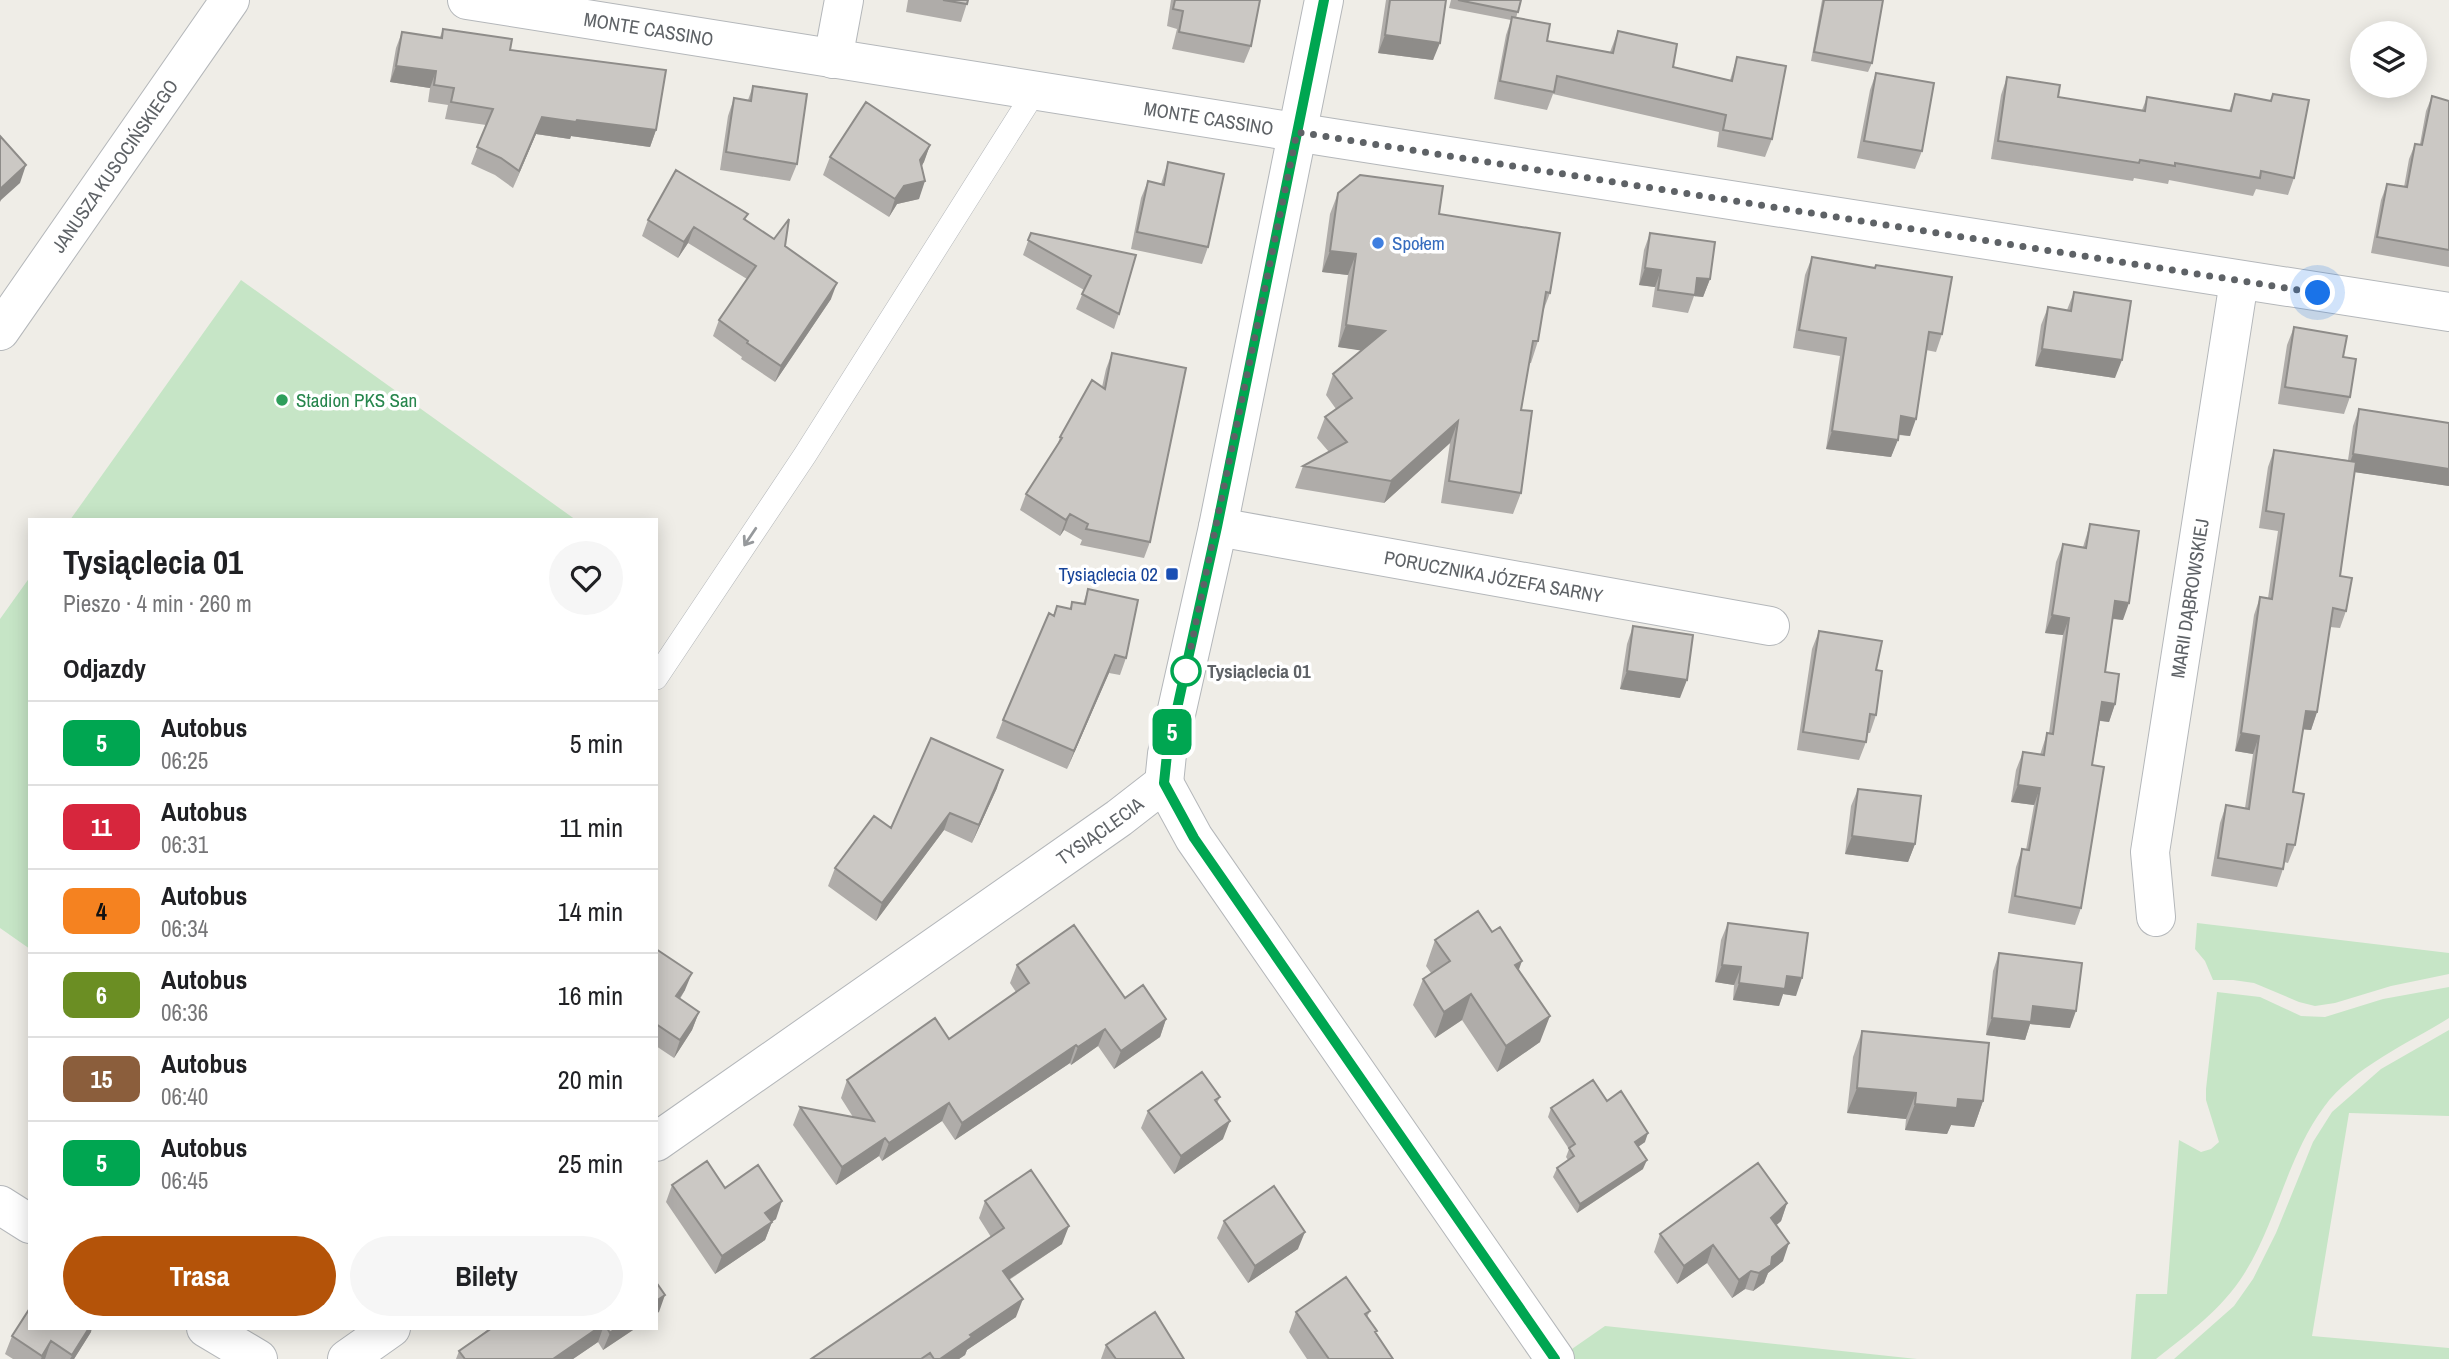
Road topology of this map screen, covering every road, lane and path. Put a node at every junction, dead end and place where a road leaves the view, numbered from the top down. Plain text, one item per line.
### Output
1 (230, 0) edge
2 (467, 0) edge
3 (844, 0) edge
4 (1324, 0) edge
5 (833, 59) junction
6 (1035, 91) junction
7 (1297, 132) junction
8 (2239, 281) junction
9 (2449, 312) edge
10 (0, 331) edge
11 (1217, 527) junction
12 (1770, 626) dead end
13 (658, 675) edge
14 (1164, 783) junction
15 (2155, 917) dead end
16 (658, 1141) edge
17 (0, 1205) edge
18 (28, 1223) edge
19 (215, 1330) edge
20 (388, 1330) edge
21 (258, 1359) edge
22 (347, 1359) edge
23 (1555, 1359) edge

1 - 10 street, JANUSZA KUSOCIŃSKIEGO
2 - 5 street, MONTE CASSINO
3 - 5 street
4 - 7 street, TYSIĄCLECIA
5 - 6 street, MONTE CASSINO
6 - 7 street, MONTE CASSINO
6 -> 13 lane
7 - 8 street, MONTE CASSINO
7 - 11 street, TYSIĄCLECIA
8 - 9 street, MONTE CASSINO
8 - 15 street, MARII DĄBROWSKIEJ
11 - 12 street, PORUCZNIKA JÓZEFA SARNY
11 - 14 street, TYSIĄCLECIA
14 - 16 street, TYSIĄCLECIA
14 - 23 street
17 - 18 street
19 - 21 street
20 - 22 street

